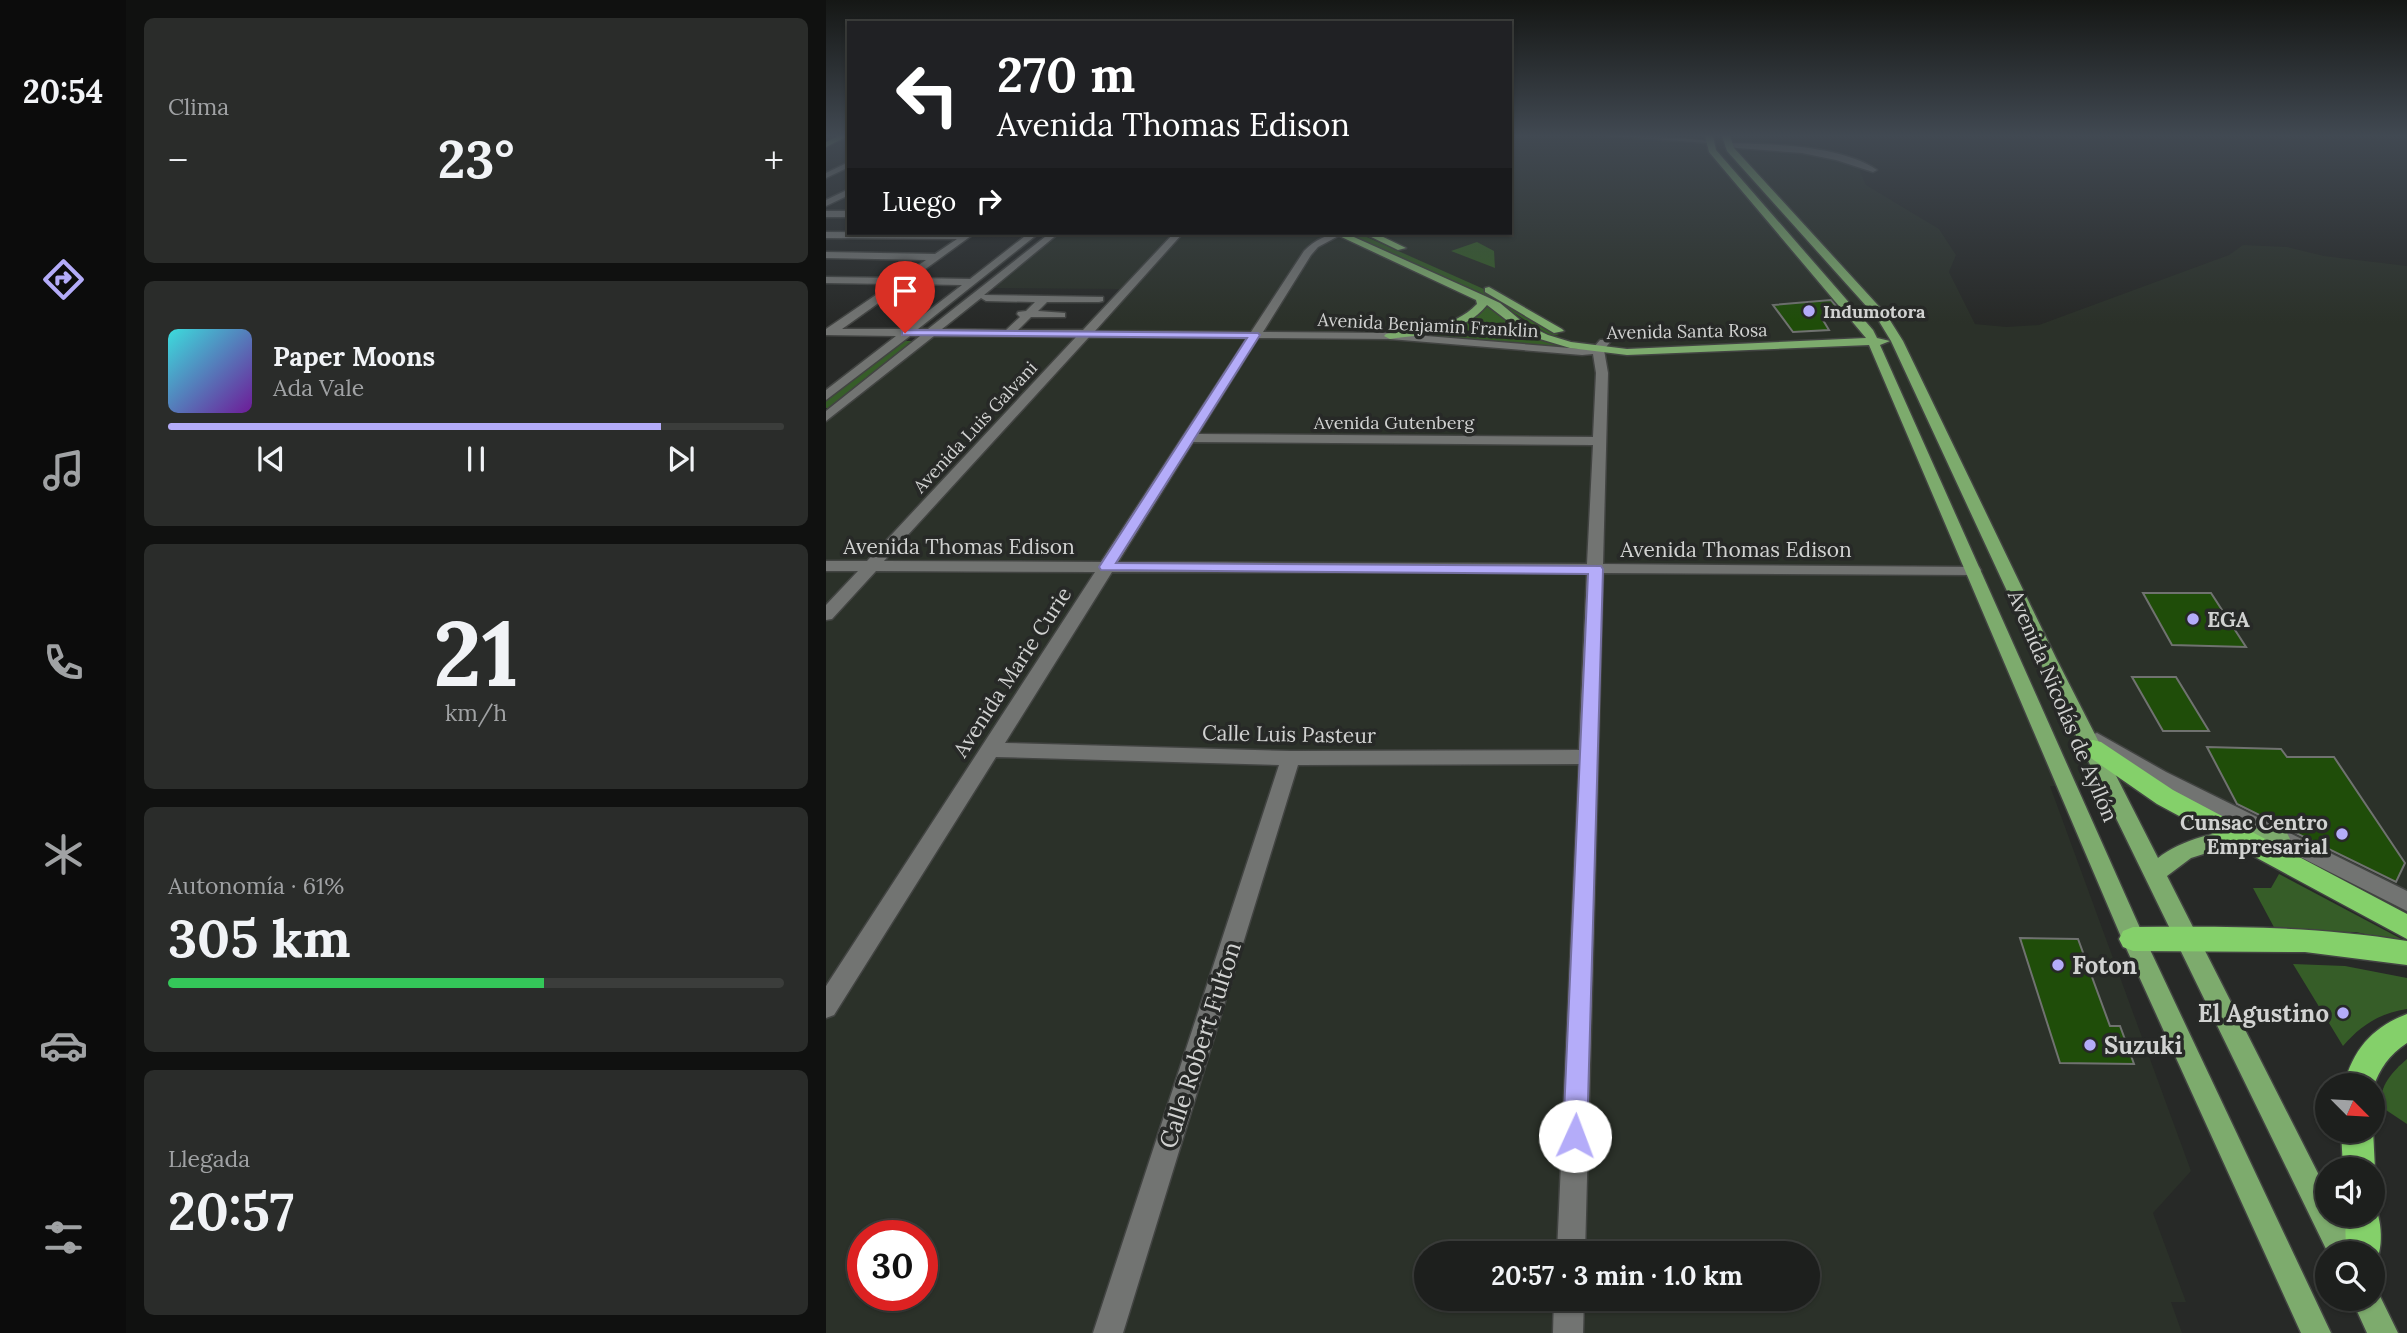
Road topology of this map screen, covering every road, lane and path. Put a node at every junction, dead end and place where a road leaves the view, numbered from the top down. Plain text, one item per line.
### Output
1 (1752, 198) edge
2 (1778, 198) edge
3 (826, 214) edge
4 (847, 214) edge
5 (826, 235) edge
6 (847, 235) edge
7 (967, 235) edge
8 (1032, 235) edge
9 (1053, 235) edge
10 (1177, 235) edge
11 (1335, 235) edge
12 (1343, 235) edge
13 (1372, 235) edge
14 (826, 255) edge
15 (936, 257) junction
16 (826, 280) edge
17 (848, 280) junction
18 (902, 281) junction
19 (972, 282) junction
20 (994, 282) junction
21 (826, 294) edge
22 (986, 298) dead end
23 (1480, 298) junction
24 (1045, 299) junction
25 (1100, 299) dead end
26 (1014, 314) dead end
27 (1029, 314) junction
28 (1061, 315) dead end
29 (905, 333) junction
30 (929, 333) junction
31 (830, 334) edge
32 (1008, 334) junction
33 (1084, 335) junction
34 (1254, 335) junction
35 (1390, 336) junction
36 (1894, 336) junction
37 (1872, 337) junction
38 (1601, 346) junction
39 (826, 396) edge
40 (827, 416) edge
41 (1188, 438) junction
42 (1600, 441) junction
43 (826, 566) edge
44 (871, 566) junction
45 (1106, 567) junction
46 (1595, 569) junction
47 (1973, 570) junction
48 (826, 615) edge
49 (2089, 740) junction
50 (989, 750) junction
51 (1589, 757) junction
52 (1291, 758) junction
53 (2239, 838) junction
54 (2280, 839) junction
55 (2155, 873) junction
56 (2407, 902) edge
57 (2407, 927) edge
58 (2133, 939) junction
59 (2187, 939) junction
60 (2407, 953) edge
61 (826, 1007) edge
62 (2407, 1028) edge
63 (2362, 1073) edge
64 (1571, 1241) edge
65 (2337, 1241) edge
66 (1569, 1311) edge
67 (2372, 1311) edge
68 (1108, 1333) edge
69 (1568, 1333) edge
70 (2316, 1333) edge
71 (2383, 1333) edge

1 - 37 main road, Avenida Nicolás de Ayllón
2 - 36 main road, Avenida Nicolás de Ayllón
3 - 4 street
5 - 6 street
7 - 15 street
8 - 19 street
9 - 20 street
10 - 33 street, Avenida Luis Galvani
11 - 34 street, Avenida Marie Curie
12 - 23 main road, Avenida Santa Rosa
13 - 38 main road, Avenida Santa Rosa
14 - 15 street
15 - 18 street
16 - 17 street
17 - 18 street
17 - 21 street
18 - 19 street
18 - 31 street
19 - 20 street
19 - 29 street
20 - 30 street
22 - 24 street
23 - 35 main road
23 - 38 main road, Avenida Santa Rosa
24 - 25 street
24 - 27 street
26 - 27 street
27 - 28 street
27 - 32 street
29 - 30 street, Avenida Benjamin Franklin
29 - 31 street, Avenida Benjamin Franklin
29 - 39 street
30 - 32 street, Avenida Benjamin Franklin
30 - 40 street
32 - 33 street, Avenida Benjamin Franklin
33 - 34 street, Avenida Benjamin Franklin
33 - 44 street, Avenida Luis Galvani
34 - 35 street, Avenida Benjamin Franklin
34 - 41 street, Avenida Marie Curie
35 - 38 street, Avenida Benjamin Franklin
36 - 37 main road, Avenida Santa Rosa
36 - 49 main road, Avenida Nicolás de Ayllón
37 - 38 main road, Avenida Santa Rosa
37 - 47 main road, Avenida Nicolás de Ayllón
38 - 42 street
41 - 42 street, Avenida Gutenberg
41 - 45 street, Avenida Marie Curie
42 - 46 street
43 - 44 street, Avenida Thomas Edison
44 - 45 street, Avenida Thomas Edison
44 - 48 street, Avenida Luis Galvani
45 - 46 street, Avenida Thomas Edison
45 - 50 street, Avenida Marie Curie
46 - 47 street, Avenida Thomas Edison
46 - 51 street
47 - 58 main road, Avenida Nicolás de Ayllón
49 - 53 highway
49 - 54 street
49 - 55 main road, Avenida Nicolás de Ayllón
50 - 52 street, Calle Luis Pasteur
50 - 61 street, Avenida Marie Curie
51 - 52 street, Calle Luis Pasteur
51 - 64 street
52 - 68 street, Calle Robert Fulton
53 - 54 main road
53 - 55 main road
53 - 57 highway
54 - 56 street
55 - 59 main road, Avenida Nicolás de Ayllón
58 - 59 highway
58 - 70 main road, Avenida Nicolás de Ayllón
59 - 60 highway
59 - 65 main road, Avenida Nicolás de Ayllón
62 - 63 highway
66 - 69 street
67 - 71 main road

